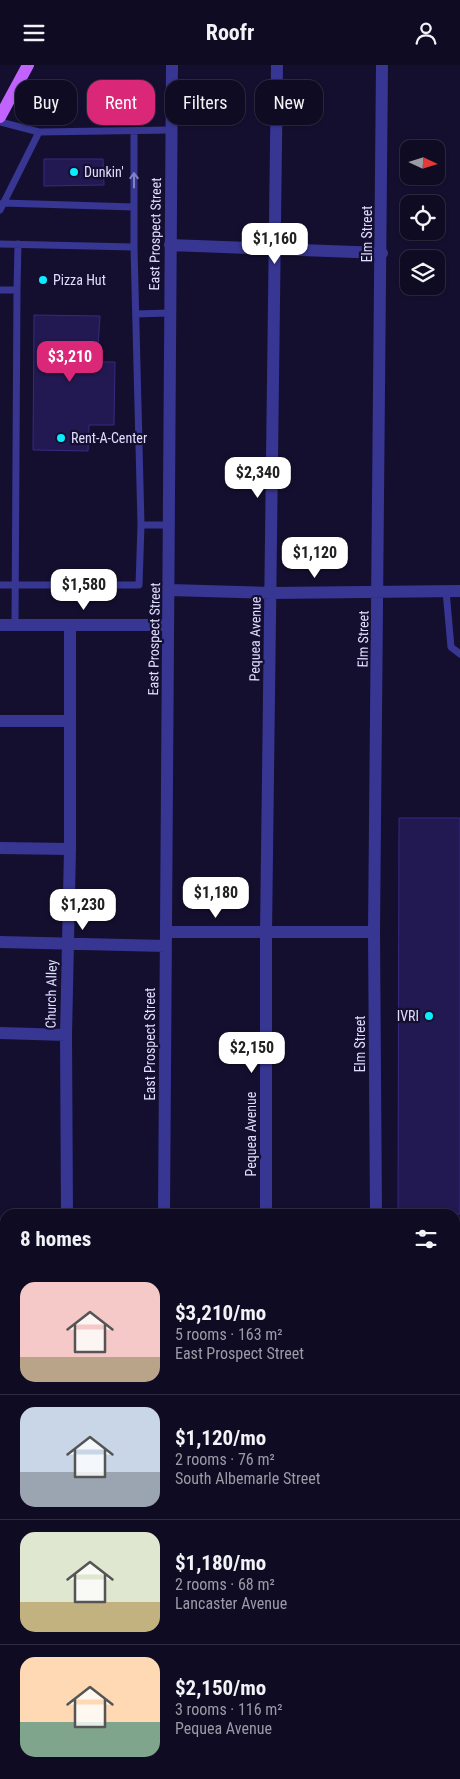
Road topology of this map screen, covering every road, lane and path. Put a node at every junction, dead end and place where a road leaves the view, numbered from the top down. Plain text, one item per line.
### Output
1 (28, 65) edge
2 (172, 65) edge
3 (277, 65) edge
4 (382, 65) edge
5 (0, 117) edge
6 (0, 122) edge
7 (171, 130) junction
8 (134, 131) junction
9 (39, 132) junction
10 (2, 207) edge
11 (134, 207) junction
12 (0, 244) edge
13 (18, 244) junction
14 (170, 245) junction
15 (134, 247) junction
16 (275, 251) junction
17 (382, 253) junction
18 (0, 290) edge
19 (17, 290) junction
20 (170, 313) junction
21 (136, 314) junction
22 (141, 525) junction
23 (169, 525) junction
24 (0, 585) edge
25 (14, 585) junction
26 (170, 590) junction
27 (378, 591) junction
28 (446, 591) junction
29 (460, 591) edge
30 (271, 593) junction
31 (0, 625) edge
32 (15, 625) junction
33 (70, 625) junction
34 (168, 625) junction
35 (460, 654) edge
36 (0, 721) edge
37 (69, 721) junction
38 (0, 849) edge
39 (70, 849) junction
40 (374, 932) junction
41 (166, 933) junction
42 (266, 933) junction
43 (0, 942) edge
44 (66, 945) junction
45 (166, 946) junction
46 (0, 1033) edge
47 (66, 1035) junction
48 (67, 1209) edge
49 (164, 1209) edge
50 (266, 1209) edge
51 (376, 1209) edge

1 - 5 main road
2 - 7 street, East Prospect Street
3 - 16 street, Pequea Avenue
4 - 17 street, Elm Street
6 - 9 lane
7 - 8 lane
7 - 14 street, East Prospect Street
8 - 9 lane
11 -> 8 lane
9 - 10 lane
10 - 11 lane
11 - 15 lane
12 - 13 lane
13 - 15 lane
13 - 19 lane
14 - 16 street
14 - 20 street, East Prospect Street
15 - 21 lane
16 - 17 street
16 - 30 street, Pequea Avenue
17 - 27 street, Elm Street
18 - 19 lane
19 - 25 lane
20 - 21 lane
20 - 23 street, East Prospect Street
21 - 22 lane
22 - 23 lane
22 - 25 lane
23 - 26 street, East Prospect Street
24 - 25 lane
25 - 32 lane
26 - 30 street
26 - 34 street, East Prospect Street
27 - 28 street
27 - 30 street
27 - 40 street, Elm Street
28 - 29 street
28 - 35 lane
30 - 42 street, Pequea Avenue
31 - 32 street
32 - 33 street
33 - 34 street
33 - 37 street, Church Alley
34 - 41 street, East Prospect Street
36 - 37 street
37 - 39 street, Church Alley
38 - 39 street
39 - 44 street, Church Alley
40 - 42 street
40 - 51 street, Elm Street
41 - 42 street
41 - 45 street, East Prospect Street
42 - 50 street, Pequea Avenue
43 - 44 street
44 - 45 street
44 - 47 street, Church Alley
45 - 49 street, East Prospect Street
46 - 47 street
47 - 48 street, Church Alley

